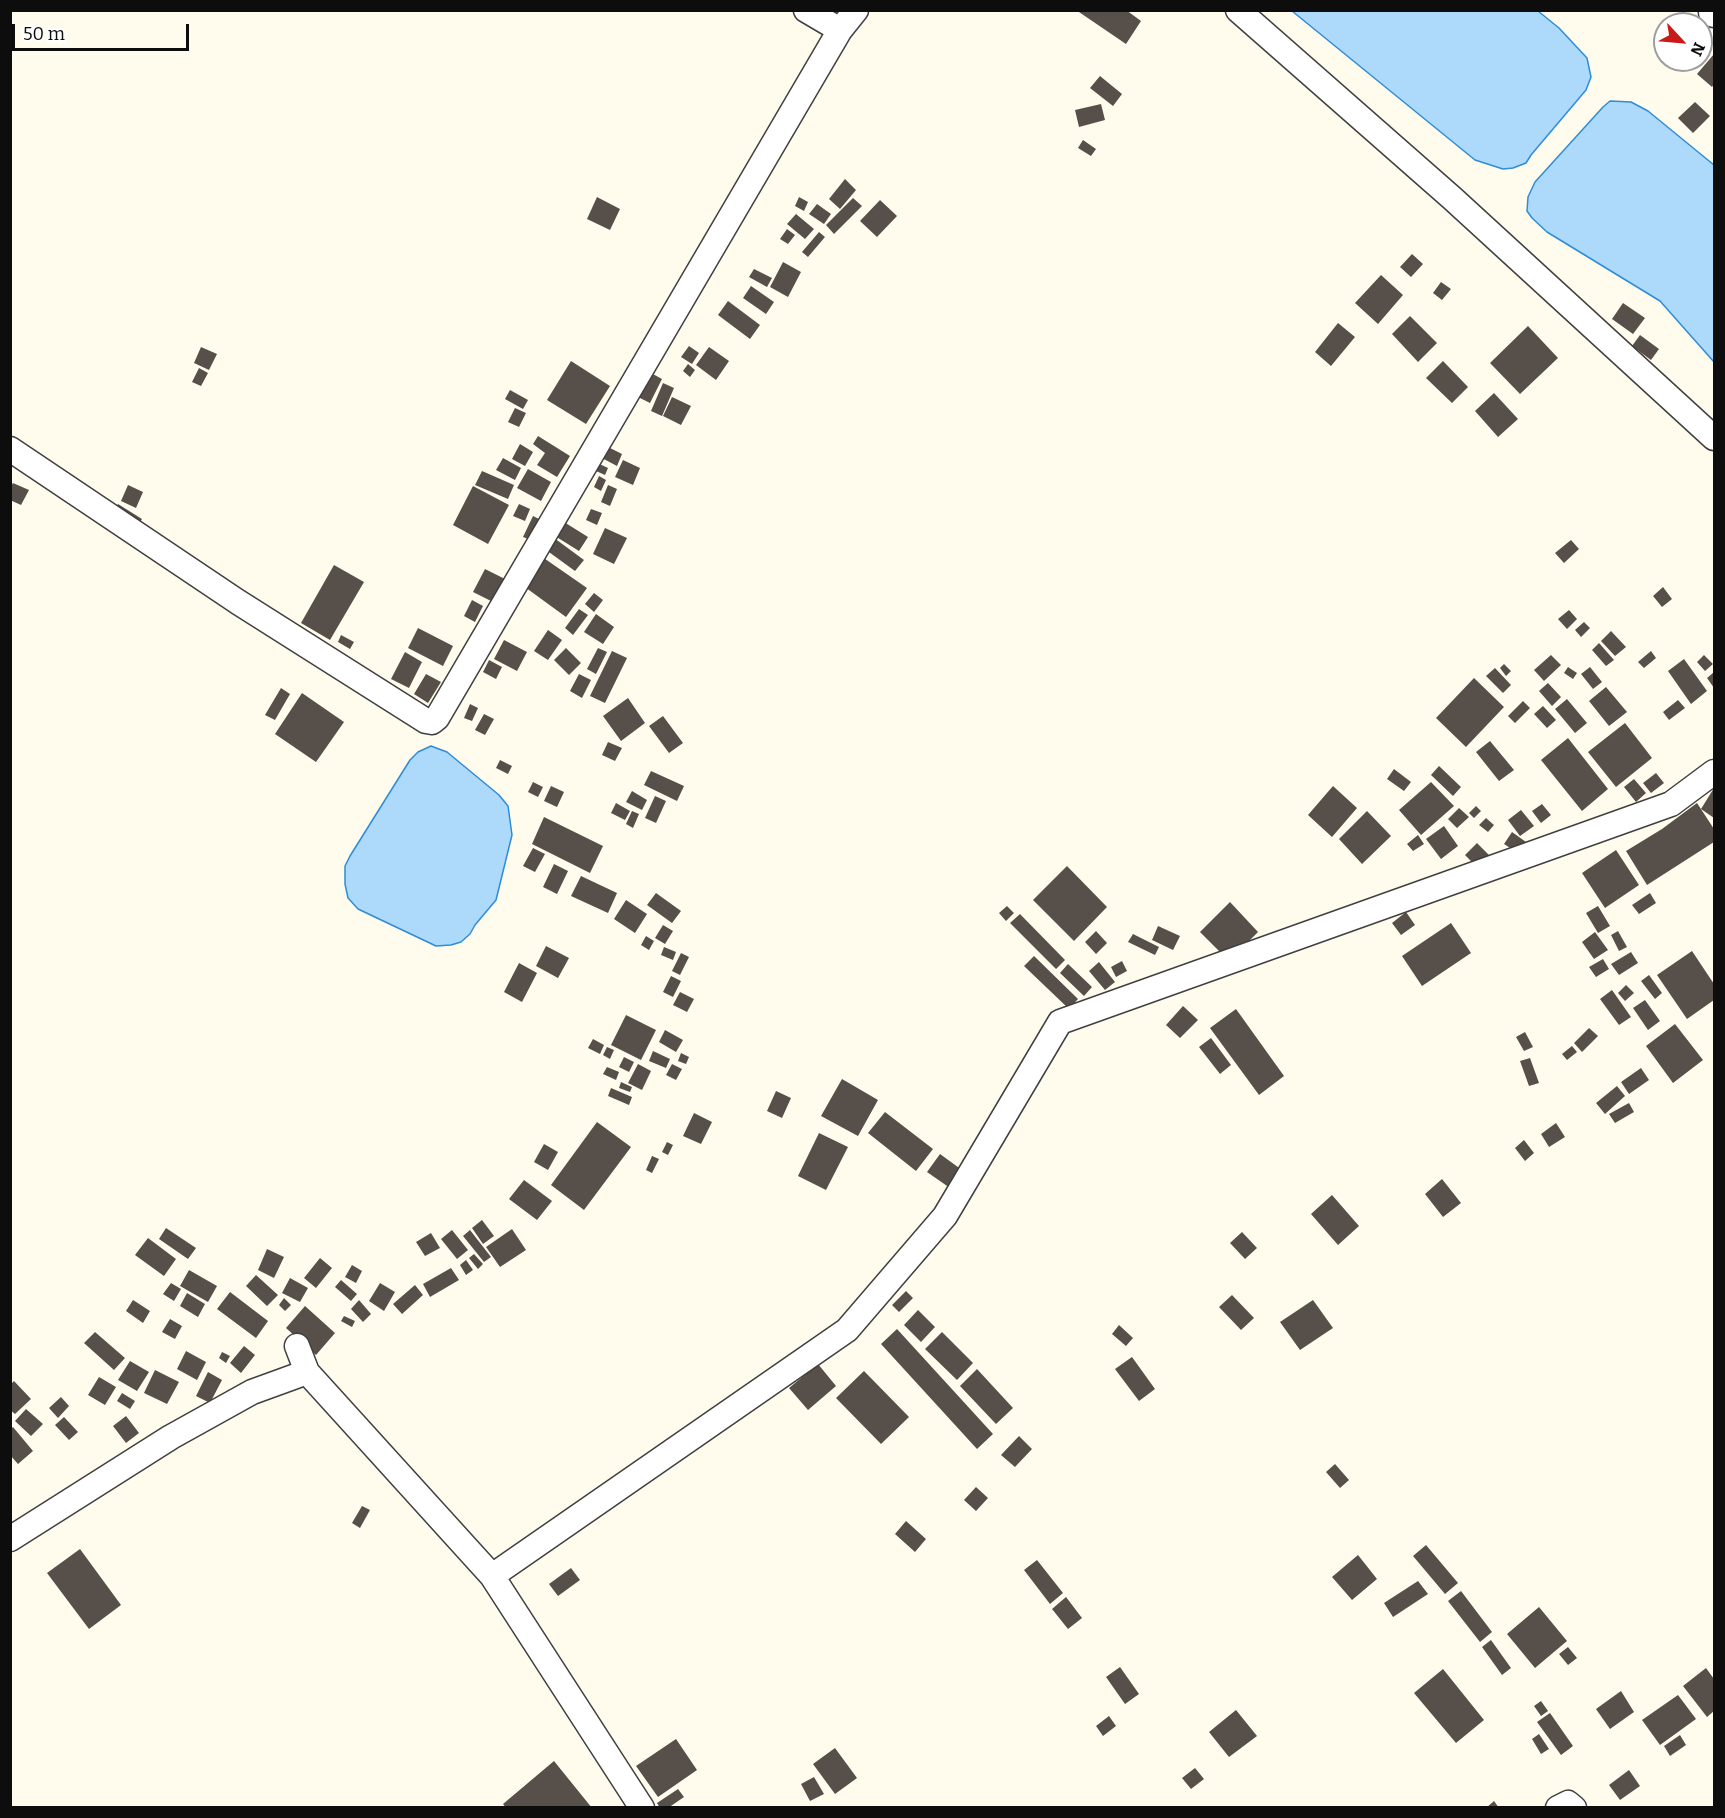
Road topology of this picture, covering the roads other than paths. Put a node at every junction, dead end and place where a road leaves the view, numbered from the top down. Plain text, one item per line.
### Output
1 (806, 10) edge
2 (856, 10) edge
3 (1238, 10) edge
4 (840, 30) junction
5 (1714, 438) edge
6 (10, 449) edge
7 (1714, 772) edge
8 (297, 1346) dead end
9 (307, 1372) junction
10 (10, 1539) edge
11 (492, 1576) junction
12 (642, 1808) edge
13 (1558, 1808) edge
14 (1574, 1808) edge

1 - 4 street
2 - 4 street
3 - 5 street
4 - 6 street
7 - 11 street
8 - 9 street
9 - 10 street
9 - 11 street
11 - 12 street
13 - 14 street

